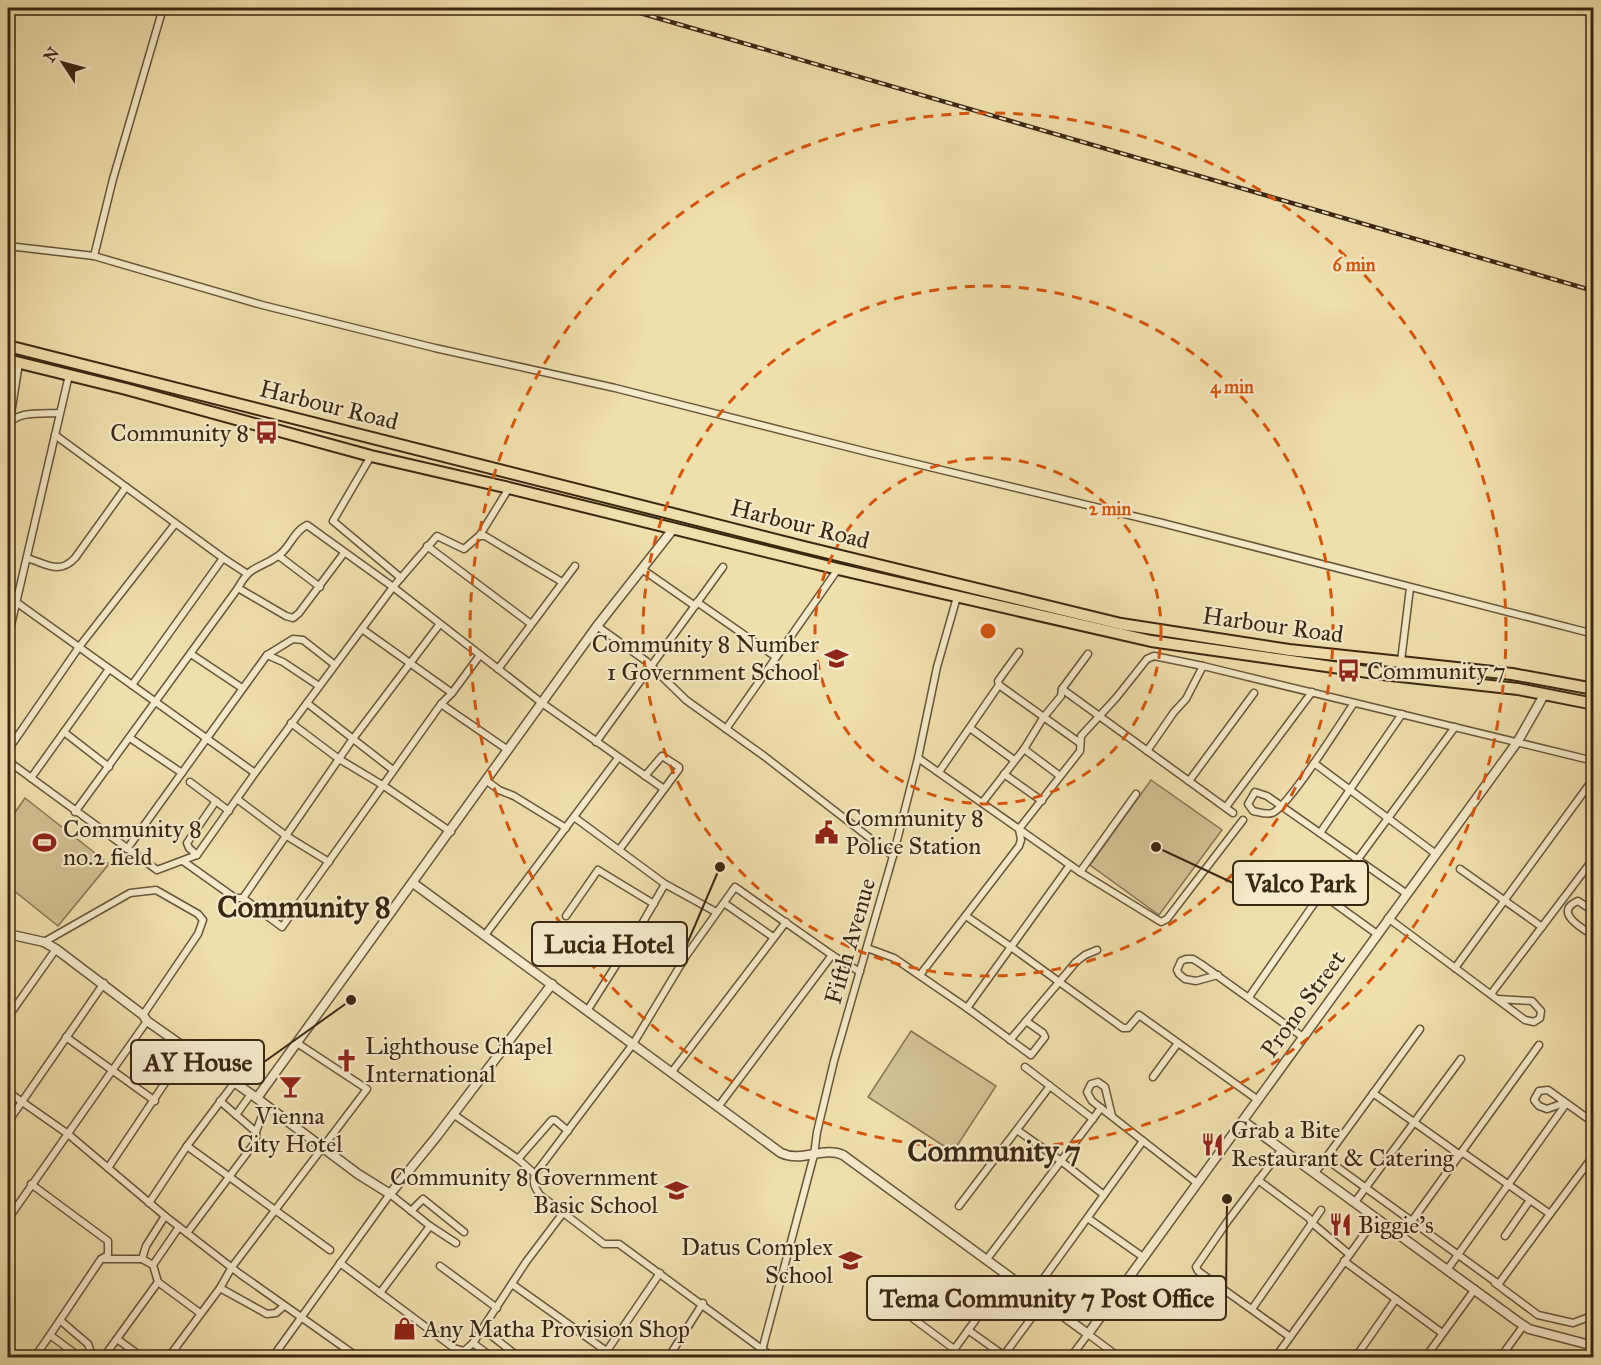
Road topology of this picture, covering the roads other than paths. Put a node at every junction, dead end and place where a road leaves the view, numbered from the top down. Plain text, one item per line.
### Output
1 (163, 8) edge
2 (8, 246) edge
3 (93, 256) junction
4 (8, 346) edge
5 (8, 360) edge
6 (19, 363) junction
7 (69, 375) junction
8 (59, 413) junction
9 (10, 420) junction
10 (8, 427) edge
11 (55, 435) junction
12 (371, 456) junction
13 (126, 487) junction
14 (509, 488) junction
15 (175, 524) junction
16 (674, 528) junction
17 (480, 535) junction
18 (427, 546) junction
19 (345, 553) junction
20 (279, 556) junction
21 (27, 558) junction
22 (222, 558) junction
23 (575, 566) dead end
24 (723, 567) dead end
25 (642, 569) junction
26 (838, 569) junction
27 (246, 573) junction
28 (401, 578) junction
29 (562, 582) junction
30 (320, 587) junction
31 (393, 587) junction
32 (238, 588) junction
33 (1410, 588) junction
34 (957, 597) junction
35 (16, 602) junction
36 (696, 604) junction
37 (531, 624) junction
38 (439, 625) junction
39 (597, 626) junction
40 (362, 629) junction
41 (1593, 634) edge
42 (8, 638) edge
43 (79, 647) junction
44 (1019, 652) dead end
45 (191, 654) junction
46 (1088, 654) dead end
47 (267, 655) junction
48 (480, 655) junction
49 (776, 657) junction
50 (1401, 661) junction
51 (409, 663) junction
52 (335, 665) junction
53 (651, 666) junction
54 (1203, 666) junction
55 (110, 669) junction
56 (498, 669) junction
57 (132, 685) junction
58 (999, 685) junction
59 (319, 686) junction
60 (242, 688) junction
61 (1062, 688) junction
62 (1593, 689) edge
63 (1312, 692) junction
64 (452, 693) junction
65 (1254, 693) dead end
66 (1544, 695) junction
67 (157, 702) junction
68 (307, 703) junction
69 (1354, 703) junction
70 (441, 704) junction
71 (542, 704) junction
72 (1593, 704) edge
73 (1402, 714) junction
74 (1099, 716) junction
75 (1043, 718) junction
76 (291, 723) junction
77 (1455, 726) junction
78 (970, 728) junction
79 (726, 729) junction
80 (64, 732) junction
81 (130, 738) junction
82 (207, 739) junction
83 (352, 740) junction
84 (1518, 741) junction
85 (596, 742) junction
86 (1080, 743) junction
87 (1024, 749) junction
88 (8, 750) edge
89 (508, 750) junction
90 (1147, 751) junction
91 (618, 758) junction
92 (918, 758) junction
93 (339, 759) junction
94 (1014, 760) junction
95 (8, 761) edge
96 (1593, 761) edge
97 (1314, 763) junction
98 (109, 767) junction
99 (393, 770) junction
100 (939, 772) junction
101 (182, 773) junction
102 (255, 773) junction
103 (1004, 774) junction
104 (645, 776) junction
105 (1060, 776) junction
106 (31, 778) junction
107 (1593, 778) edge
108 (487, 781) junction
109 (1189, 781) junction
110 (190, 782) dead end
111 (384, 786) junction
112 (664, 789) junction
113 (1352, 789) junction
114 (1136, 794) dead end
115 (237, 800) junction
116 (216, 801) junction
117 (1042, 801) junction
118 (982, 803) junction
119 (1282, 806) junction
120 (1226, 807) junction
121 (228, 811) junction
122 (75, 812) junction
123 (1233, 813) dead end
124 (574, 817) junction
125 (1389, 818) junction
126 (1243, 820) dead end
127 (566, 828) junction
128 (1019, 829) junction
129 (451, 831) junction
130 (1320, 833) junction
131 (285, 835) junction
132 (127, 849) junction
133 (620, 850) junction
134 (1437, 854) junction
135 (197, 855) junction
136 (893, 856) junction
137 (1593, 858) edge
138 (1358, 859) junction
139 (183, 861) junction
140 (329, 862) junction
141 (1070, 865) junction
142 (1460, 869) dead end
143 (1080, 872) junction
144 (413, 883) junction
145 (664, 884) junction
146 (1407, 894) junction
147 (243, 898) junction
148 (1503, 900) junction
149 (724, 903) junction
150 (654, 904) junction
151 (716, 912) junction
152 (566, 916) dead end
153 (966, 916) junction
154 (1593, 917) edge
155 (1388, 918) junction
156 (786, 922) junction
157 (1542, 927) junction
158 (1593, 930) edge
159 (8, 934) edge
160 (1377, 934) junction
161 (485, 935) junction
162 (1593, 936) edge
163 (773, 937) junction
164 (44, 942) junction
165 (1011, 946) junction
166 (867, 948) junction
167 (56, 949) junction
168 (1097, 950) dead end
169 (832, 955) junction
170 (1455, 968) junction
171 (860, 972) junction
172 (920, 975) junction
173 (1218, 975) junction
174 (1058, 982) junction
175 (104, 983) junction
176 (552, 984) junction
177 (1491, 994) junction
178 (1249, 997) junction
179 (1498, 999) junction
180 (968, 1008) junction
181 (587, 1011) junction
182 (8, 1017) edge
183 (145, 1018) junction
184 (1026, 1020) junction
185 (1420, 1029) dead end
186 (1303, 1036) junction
187 (66, 1037) junction
188 (1010, 1040) junction
189 (297, 1043) junction
190 (1178, 1043) junction
191 (633, 1044) junction
192 (1539, 1046) dead end
193 (187, 1050) junction
194 (1461, 1059) dead end
195 (1025, 1068) dead end
196 (114, 1070) junction
197 (671, 1073) junction
198 (1153, 1077) dead end
199 (235, 1082) junction
200 (1050, 1086) junction
201 (8, 1092) edge
202 (1373, 1093) junction
203 (254, 1096) junction
204 (1258, 1100) junction
205 (155, 1101) junction
206 (220, 1101) junction
207 (22, 1102) junction
208 (266, 1105) junction
209 (718, 1107) junction
210 (1101, 1108) junction
211 (236, 1114) junction
212 (453, 1114) junction
213 (1112, 1116) junction
214 (1093, 1119) junction
215 (1243, 1120) junction
216 (8, 1122) edge
217 (1414, 1122) junction
218 (1593, 1123) edge
219 (1017, 1130) junction
220 (568, 1131) junction
221 (256, 1132) junction
222 (68, 1134) junction
223 (1143, 1141) junction
224 (187, 1146) junction
225 (322, 1148) junction
226 (1282, 1149) junction
227 (1461, 1154) junction
228 (814, 1155) junction
229 (1593, 1155) edge
230 (1326, 1159) junction
231 (518, 1160) junction
232 (1061, 1161) junction
233 (108, 1168) junction
234 (1315, 1173) junction
235 (535, 1174) junction
236 (230, 1176) junction
237 (1258, 1180) junction
238 (1197, 1183) junction
239 (31, 1184) junction
240 (1508, 1184) junction
241 (1366, 1188) junction
242 (390, 1194) junction
243 (1104, 1195) junction
244 (1530, 1200) junction
245 (1355, 1202) junction
246 (149, 1203) junction
247 (959, 1206) dead end
248 (276, 1209) junction
249 (1321, 1210) dead end
250 (411, 1211) junction
251 (563, 1213) junction
252 (1550, 1214) junction
253 (165, 1216) junction
254 (1376, 1218) junction
255 (8, 1219) edge
256 (1089, 1219) junction
257 (1411, 1222) junction
258 (1312, 1223) junction
259 (430, 1226) junction
260 (179, 1227) junction
261 (464, 1232) dead end
262 (187, 1233) junction
263 (1401, 1236) junction
264 (1505, 1236) dead end
265 (456, 1243) dead end
266 (330, 1250) dead end
267 (1349, 1254) junction
268 (1457, 1255) junction
269 (1143, 1257) junction
270 (101, 1259) junction
271 (141, 1259) junction
272 (987, 1259) junction
273 (1344, 1261) junction
274 (340, 1263) junction
275 (153, 1264) junction
276 (440, 1266) dead end
277 (232, 1267) junction
278 (1447, 1270) junction
279 (660, 1273) junction
280 (1008, 1275) junction
281 (158, 1282) junction
282 (1494, 1282) junction
283 (512, 1284) junction
284 (220, 1288) junction
285 (1475, 1289) junction
286 (380, 1293) junction
287 (1033, 1293) junction
288 (1396, 1299) junction
289 (1044, 1301) junction
290 (703, 1304) junction
291 (284, 1306) junction
292 (496, 1308) junction
293 (1252, 1309) junction
294 (200, 1313) junction
295 (908, 1314) dead end
296 (301, 1316) junction
297 (1592, 1316) edge
298 (61, 1321) junction
299 (1524, 1325) junction
300 (483, 1329) junction
301 (968, 1330) junction
302 (1442, 1333) junction
303 (1088, 1334) junction
304 (50, 1335) junction
305 (1290, 1337) junction
306 (117, 1339) junction
307 (473, 1343) junction
308 (1593, 1346) edge
309 (762, 1348) junction
310 (954, 1349) junction
311 (605, 1354) edge
312 (1005, 1356) edge
313 (34, 1358) edge
314 (81, 1358) edge
315 (93, 1358) edge
316 (103, 1358) edge
317 (143, 1358) edge
318 (168, 1358) edge
319 (272, 1358) edge
320 (359, 1358) edge
321 (493, 1358) edge
322 (520, 1358) edge
323 (616, 1358) edge
324 (668, 1358) edge
325 (760, 1358) edge
326 (774, 1358) edge
327 (948, 1358) edge
328 (1070, 1358) edge
329 (1120, 1358) edge
330 (1275, 1358) edge
331 (1355, 1358) edge
332 (1425, 1358) edge
333 (1500, 1358) edge

1 - 3 street
2 - 3 street
3 - 33 street
4 - 50 highway, Harbour Road
5 - 6 highway, Harbour Road
6 - 7 highway, Harbour Road
6 - 9 street
7 - 8 street
7 - 12 highway, Harbour Road
8 - 9 street
8 - 11 street
9 - 10 street
11 - 13 street
11 - 21 street
12 - 14 highway, Harbour Road
12 - 28 street
13 - 15 street
13 - 21 street
14 - 16 highway, Harbour Road
14 - 17 street
15 - 22 street
15 - 43 street
16 - 25 street
16 - 26 highway, Harbour Road
17 - 18 street
17 - 29 street
18 - 28 street
18 - 37 street
19 - 20 street
19 - 30 street
19 - 31 street
20 - 27 street
20 - 30 street
21 - 35 street
22 - 27 street
22 - 57 street
23 - 29 street
24 - 36 street
25 - 36 street
25 - 39 street
26 - 34 highway, Harbour Road
26 - 49 street
27 - 32 street
28 - 31 street
29 - 37 street
30 - 32 street
31 - 38 street
31 - 40 street
32 - 45 street
33 - 41 street
33 - 50 street
34 - 66 highway, Harbour Road
34 - 92 street, Fifth Avenue
35 - 42 street
35 - 43 street
36 - 49 street
36 - 53 street
37 - 56 street
38 - 48 street
38 - 51 street
39 - 53 street
39 - 71 street
40 - 51 street
40 - 52 street
43 - 55 street
43 - 88 street
44 - 58 street
45 - 60 street
45 - 67 street
46 - 61 street
47 - 52 street
47 - 59 street
47 - 60 street
48 - 56 street
48 - 64 street
49 - 79 street
50 - 62 highway, Harbour Road
51 - 64 street
51 - 83 street
52 - 59 street
53 - 79 street
53 - 85 street
54 - 63 street
54 - 74 street
54 - 90 street
55 - 57 street
55 - 80 street
56 - 71 street
57 - 67 street
58 - 75 street
58 - 78 street
59 - 68 street
60 - 82 street
61 - 74 street
61 - 75 street
63 - 69 street
63 - 120 street
64 - 70 street
65 - 109 street
66 - 72 highway, Harbour Road
66 - 84 street, Prono Street
67 - 81 street
67 - 82 street
68 - 76 street
68 - 83 street
69 - 73 street
69 - 97 street
70 - 89 street
70 - 99 street
71 - 85 street
71 - 89 street
73 - 77 street
73 - 113 street
74 - 86 street
74 - 90 street
75 - 86 street
75 - 87 street
76 - 93 street
76 - 102 street
77 - 84 street
77 - 125 street
78 - 94 street
78 - 100 street
79 - 136 street
80 - 98 street
80 - 106 street
81 - 98 street
81 - 101 street
82 - 101 street
82 - 102 street
83 - 93 street
83 - 99 street
84 - 96 street
84 - 134 street, Prono Street
85 - 91 street
86 - 105 street
87 - 94 street
87 - 105 street
89 - 108 street
90 - 109 street
91 - 104 street
91 - 124 street
92 - 100 street
92 - 136 street, Fifth Avenue
93 - 111 street
93 - 131 street
94 - 103 street
95 - 106 street
97 - 113 street
97 - 119 street
98 - 122 street
99 - 111 street
100 - 118 street
101 - 132 street
102 - 115 street
103 - 117 street
103 - 118 street
104 - 112 street
104 - 112 street
105 - 117 street
106 - 122 street
107 - 148 street
108 - 127 street
108 - 129 street
109 - 120 street
110 - 116 street
111 - 129 street
111 - 140 street
112 - 133 street
113 - 125 street
113 - 130 street
114 - 143 street
115 - 121 street
115 - 131 street
116 - 121 street
116 - 135 street
117 - 128 street
118 - 128 street
119 - 119 street
119 - 130 street
120 - 123 street
121 - 135 street
122 - 132 street
124 - 127 street
124 - 133 street
125 - 134 street
125 - 138 street
126 - 143 street
127 - 161 street
128 - 141 street
128 - 153 street
129 - 144 street
130 - 138 street
131 - 140 street
131 - 147 street
132 - 139 street
133 - 145 street
134 - 146 street, Prono Street
135 - 139 street
136 - 166 street, Fifth Avenue
137 - 157 street
138 - 146 street
139 - 147 street
140 - 147 street
141 - 143 street
141 - 165 street
142 - 148 street
144 - 161 street
144 - 189 street
145 - 150 street
145 - 151 street
146 - 155 street, Prono Street
148 - 157 street
148 - 170 street
149 - 151 street
149 - 156 street
149 - 163 street
150 - 152 street
150 - 181 street
151 - 191 street
153 - 165 street
153 - 172 street
154 - 162 street
155 - 160 street, Prono Street
155 - 170 street
156 - 163 street
156 - 169 street
157 - 177 street
158 - 162 street
159 - 164 street
160 - 178 street
160 - 186 street, Prono Street
161 - 176 street
163 - 197 street
164 - 167 street
164 - 183 street
165 - 174 street
165 - 180 street
166 - 171 street, Fifth Avenue
166 - 172 street
167 - 175 street
167 - 182 street
168 - 174 street
169 - 171 street
169 - 209 street
170 - 177 street
171 - 228 street, Fifth Avenue
172 - 180 street
173 - 173 street
173 - 178 street
174 - 184 street
174 - 190 street
175 - 183 street
175 - 187 street
176 - 181 street
176 - 212 street
177 - 179 street
178 - 186 street
179 - 179 street
180 - 188 street
181 - 191 street
183 - 193 street
183 - 196 street
184 - 188 street
184 - 188 street
185 - 202 street
186 - 204 street, Prono Street
187 - 196 street
187 - 207 street
189 - 203 street
189 - 225 street
190 - 198 street
190 - 204 street
191 - 197 street
191 - 220 street
192 - 227 street
193 - 199 street
193 - 205 street
194 - 217 street
195 - 200 street
196 - 205 street
196 - 222 street
197 - 209 street
199 - 203 street
199 - 206 street
200 - 214 street
200 - 219 street
201 - 207 street
202 - 217 street
202 - 230 street
203 - 208 street
203 - 211 street
204 - 215 street, Prono Street
205 - 233 street
206 - 211 street
206 - 224 street
207 - 216 street
207 - 222 street
208 - 221 street
208 - 225 street
209 - 228 street
210 - 213 street
210 - 213 street
210 - 214 street
211 - 221 street
212 - 231 street
212 - 242 street
213 - 223 street
214 - 232 street
215 - 226 street
215 - 238 street, Prono Street
217 - 227 street
217 - 241 street
218 - 240 street
219 - 232 street
219 - 247 street
220 - 231 street
220 - 235 street
221 - 236 street
222 - 233 street
222 - 239 street
223 - 238 street
223 - 243 street
224 - 236 street
224 - 246 street
225 - 242 street
225 - 248 street
226 - 234 street
226 - 237 street
227 - 240 street
227 - 257 street
228 - 272 street
228 - 309 street, Fifth Avenue
229 - 252 street
230 - 234 street
230 - 241 street
231 - 235 street
232 - 243 street
232 - 272 street
233 - 246 street
234 - 245 street
235 - 251 street
236 - 248 street
236 - 262 street
237 - 258 street
237 - 293 street
238 - 269 street, Prono Street
239 - 255 street
239 - 270 street
240 - 244 street
240 - 268 street
241 - 245 street
241 - 257 street
242 - 250 street
242 - 274 street
243 - 256 street
244 - 252 street
244 - 264 street
245 - 254 street
246 - 253 street
248 - 266 street
248 - 277 street
249 - 258 street
250 - 259 street
250 - 261 street
251 - 279 street
251 - 283 street
252 - 282 street
253 - 260 street
253 - 271 street
254 - 263 street
254 - 267 street
256 - 269 street
256 - 287 street
257 - 263 street
257 - 268 street
258 - 267 street
258 - 293 street
259 - 265 street
259 - 286 street
260 - 262 street
260 - 275 street
262 - 277 street
263 - 278 street
267 - 273 street
268 - 278 street
268 - 282 street
269 - 303 street, Prono Street
270 - 271 street
270 - 298 street
271 - 275 street
272 - 280 street
273 - 288 street
273 - 305 street
274 - 286 street
274 - 296 street
275 - 281 street
276 - 292 street
277 - 284 street
277 - 291 street
278 - 285 street
279 - 290 street
279 - 311 street
280 - 287 street
280 - 301 street
281 - 294 street
281 - 306 street
282 - 297 street
283 - 292 street
283 - 311 street
284 - 291 street
284 - 294 street
285 - 299 street
285 - 302 street
286 - 307 street
287 - 289 street
288 - 302 street
288 - 331 street
289 - 303 street
289 - 312 street
290 - 309 street
290 - 324 street
291 - 296 street
292 - 300 street
293 - 305 street
294 - 318 street
295 - 310 street
296 - 319 street
296 - 320 street
298 - 304 street
298 - 315 street
299 - 308 street
299 - 333 street
300 - 307 street
300 - 322 street
301 - 310 street
301 - 312 street
302 - 332 street
303 - 328 street
303 - 329 street
304 - 313 street
304 - 314 street
305 - 330 street
306 - 316 street
306 - 317 street
307 - 321 street
309 - 325 street, Fifth Avenue
309 - 326 street
310 - 327 street
311 - 323 street

